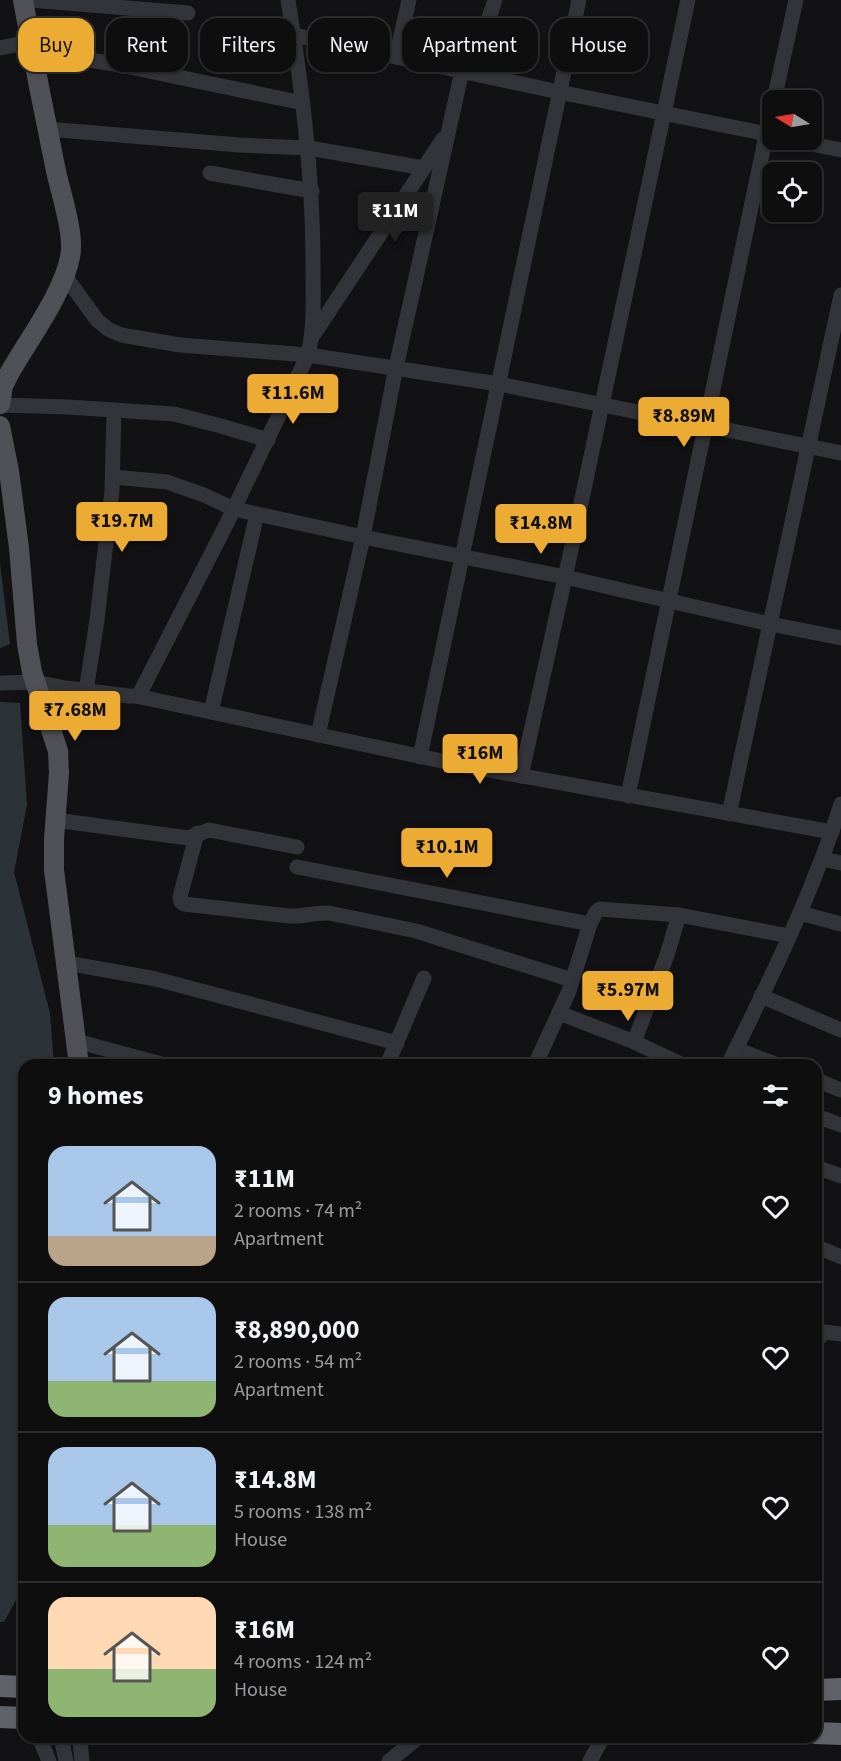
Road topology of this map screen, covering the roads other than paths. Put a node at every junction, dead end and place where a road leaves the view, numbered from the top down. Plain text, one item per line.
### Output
1 (23, 0) edge
2 (30, 0) edge
3 (288, 0) edge
4 (297, 0) edge
5 (409, 0) edge
6 (495, 0) edge
7 (579, 0) edge
8 (688, 0) edge
9 (796, 0) edge
10 (188, 13) dead end
11 (26, 18) edge
12 (291, 18) edge
13 (294, 18) edge
14 (488, 18) edge
15 (296, 29) edge
16 (18, 47) edge
17 (0, 48) edge
18 (296, 50) edge
19 (396, 57) junction
20 (402, 58) edge
21 (94, 60) edge
22 (36, 72) edge
23 (466, 72) joint
24 (776, 90) edge
25 (559, 92) junction
26 (303, 103) junction
27 (664, 112) junction
28 (47, 129) junction
29 (449, 130) junction
30 (762, 133) edge
31 (822, 146) edge
32 (309, 148) junction
33 (766, 150) edge
34 (841, 150) edge
35 (424, 168) junction
36 (210, 173) dead end
37 (312, 191) junction
38 (65, 276) junction
39 (841, 296) edge
40 (312, 337) junction
41 (308, 355) junction
42 (396, 367) junction
43 (499, 384) junction
44 (602, 404) junction
45 (0, 405) edge
46 (114, 410) junction
47 (706, 424) junction
48 (0, 426) edge
49 (267, 440) junction
50 (809, 446) junction
51 (841, 453) edge
52 (113, 477) junction
53 (234, 509) junction
54 (257, 514) junction
55 (363, 537) junction
56 (462, 555) junction
57 (565, 577) junction
58 (669, 602) junction
59 (770, 624) junction
60 (841, 638) edge
61 (0, 682) edge
62 (35, 682) junction
63 (86, 691) junction
64 (136, 696) junction
65 (211, 712) junction
66 (318, 735) junction
67 (420, 756) junction
68 (521, 776) junction
69 (628, 796) junction
70 (841, 804) edge
71 (729, 814) junction
72 (55, 820) junction
73 (832, 832) junction
74 (197, 833) junction
75 (297, 847) dead end
76 (823, 860) junction
77 (841, 863) edge
78 (297, 867) dead end
79 (800, 914) junction
80 (679, 915) junction
81 (590, 924) junction
82 (841, 924) edge
83 (789, 936) junction
84 (67, 963) junction
85 (424, 978) dead end
86 (572, 980) junction
87 (761, 996) junction
88 (559, 1013) junction
89 (841, 1030) edge
90 (76, 1041) junction
91 (634, 1042) junction
92 (397, 1043) junction
93 (736, 1049) junction
94 (78, 1059) edge
95 (143, 1059) edge
96 (390, 1059) edge
97 (538, 1059) edge
98 (670, 1059) edge
99 (731, 1059) edge
100 (762, 1059) edge
101 (822, 1082) edge
102 (841, 1090) edge
103 (822, 1118) edge
104 (841, 1125) edge
105 (822, 1169) edge
106 (841, 1176) edge
107 (822, 1249) edge
108 (841, 1257) edge
109 (841, 1334) edge
110 (822, 1335) edge
111 (0, 1686) edge
112 (18, 1687) edge
113 (841, 1689) edge
114 (822, 1690) edge
115 (0, 1717) edge
116 (18, 1718) edge
117 (822, 1733) edge
118 (841, 1734) edge
119 (42, 1743) edge
120 (62, 1743) edge
121 (80, 1743) edge
122 (412, 1743) edge
123 (600, 1743) edge
124 (49, 1761) edge
125 (66, 1761) edge
126 (82, 1761) edge
127 (389, 1761) edge
128 (590, 1761) edge

1 - 11 main road
2 - 10 street
3 - 12 street
4 - 13 street
5 - 19 street
6 - 14 street
7 - 25 street
8 - 27 street
9 - 24 street
15 - 19 street
16 - 17 street
18 - 26 street
19 - 20 street
21 - 26 street
22 - 28 main road
23 - 25 street
23 - 29 street
25 - 27 street
25 - 43 street
26 - 32 street
27 - 30 street
27 - 44 street
28 - 32 street
28 - 38 main road
29 - 35 street
29 - 42 street
31 - 34 street
32 - 35 street
32 - 37 street
33 - 47 street
35 - 40 street
36 - 37 street
37 - 40 street
38 - 41 street
38 - 45 main road
39 - 50 street
40 - 41 street
41 - 42 street
41 - 49 street
42 - 43 street
42 - 55 street
43 - 44 street
43 - 56 street
44 - 47 street
44 - 57 street
45 - 46 street
46 - 49 street
46 - 52 street
47 - 50 street
47 - 58 street
48 - 62 main road
49 - 53 street
50 - 51 street
50 - 59 street
52 - 53 street
52 - 63 street
53 - 54 street
53 - 64 street
54 - 55 street
54 - 65 street
55 - 56 street
55 - 66 street
56 - 57 street
56 - 67 street
57 - 58 street
57 - 68 street
58 - 59 street
58 - 69 street
59 - 60 street
59 - 71 street
61 - 62 street
62 - 63 street
62 - 72 main road
63 - 64 street
64 - 65 street
65 - 66 street
66 - 67 street
67 - 68 street
68 - 69 street
69 - 71 street
70 - 73 street
71 - 73 street
72 - 74 street
72 - 84 main road
73 - 76 street
74 - 75 street
74 - 86 street
76 - 77 street
76 - 79 street
78 - 81 street
79 - 82 street
79 - 83 street
80 - 81 street
80 - 83 street
80 - 91 street
81 - 86 street
83 - 87 street
84 - 90 main road
84 - 92 street
85 - 92 street
86 - 88 street
87 - 89 street
87 - 93 street
88 - 91 street
88 - 97 street
90 - 94 main road
90 - 95 street
91 - 98 street
92 - 96 street
93 - 99 street
93 - 100 street
101 - 102 street
103 - 104 street
105 - 106 street
107 - 108 street
109 - 110 street
111 - 112 highway
113 - 114 highway
115 - 116 highway
117 - 118 highway
119 - 124 street
120 - 125 street
121 - 126 street
122 - 127 street
123 - 128 street

